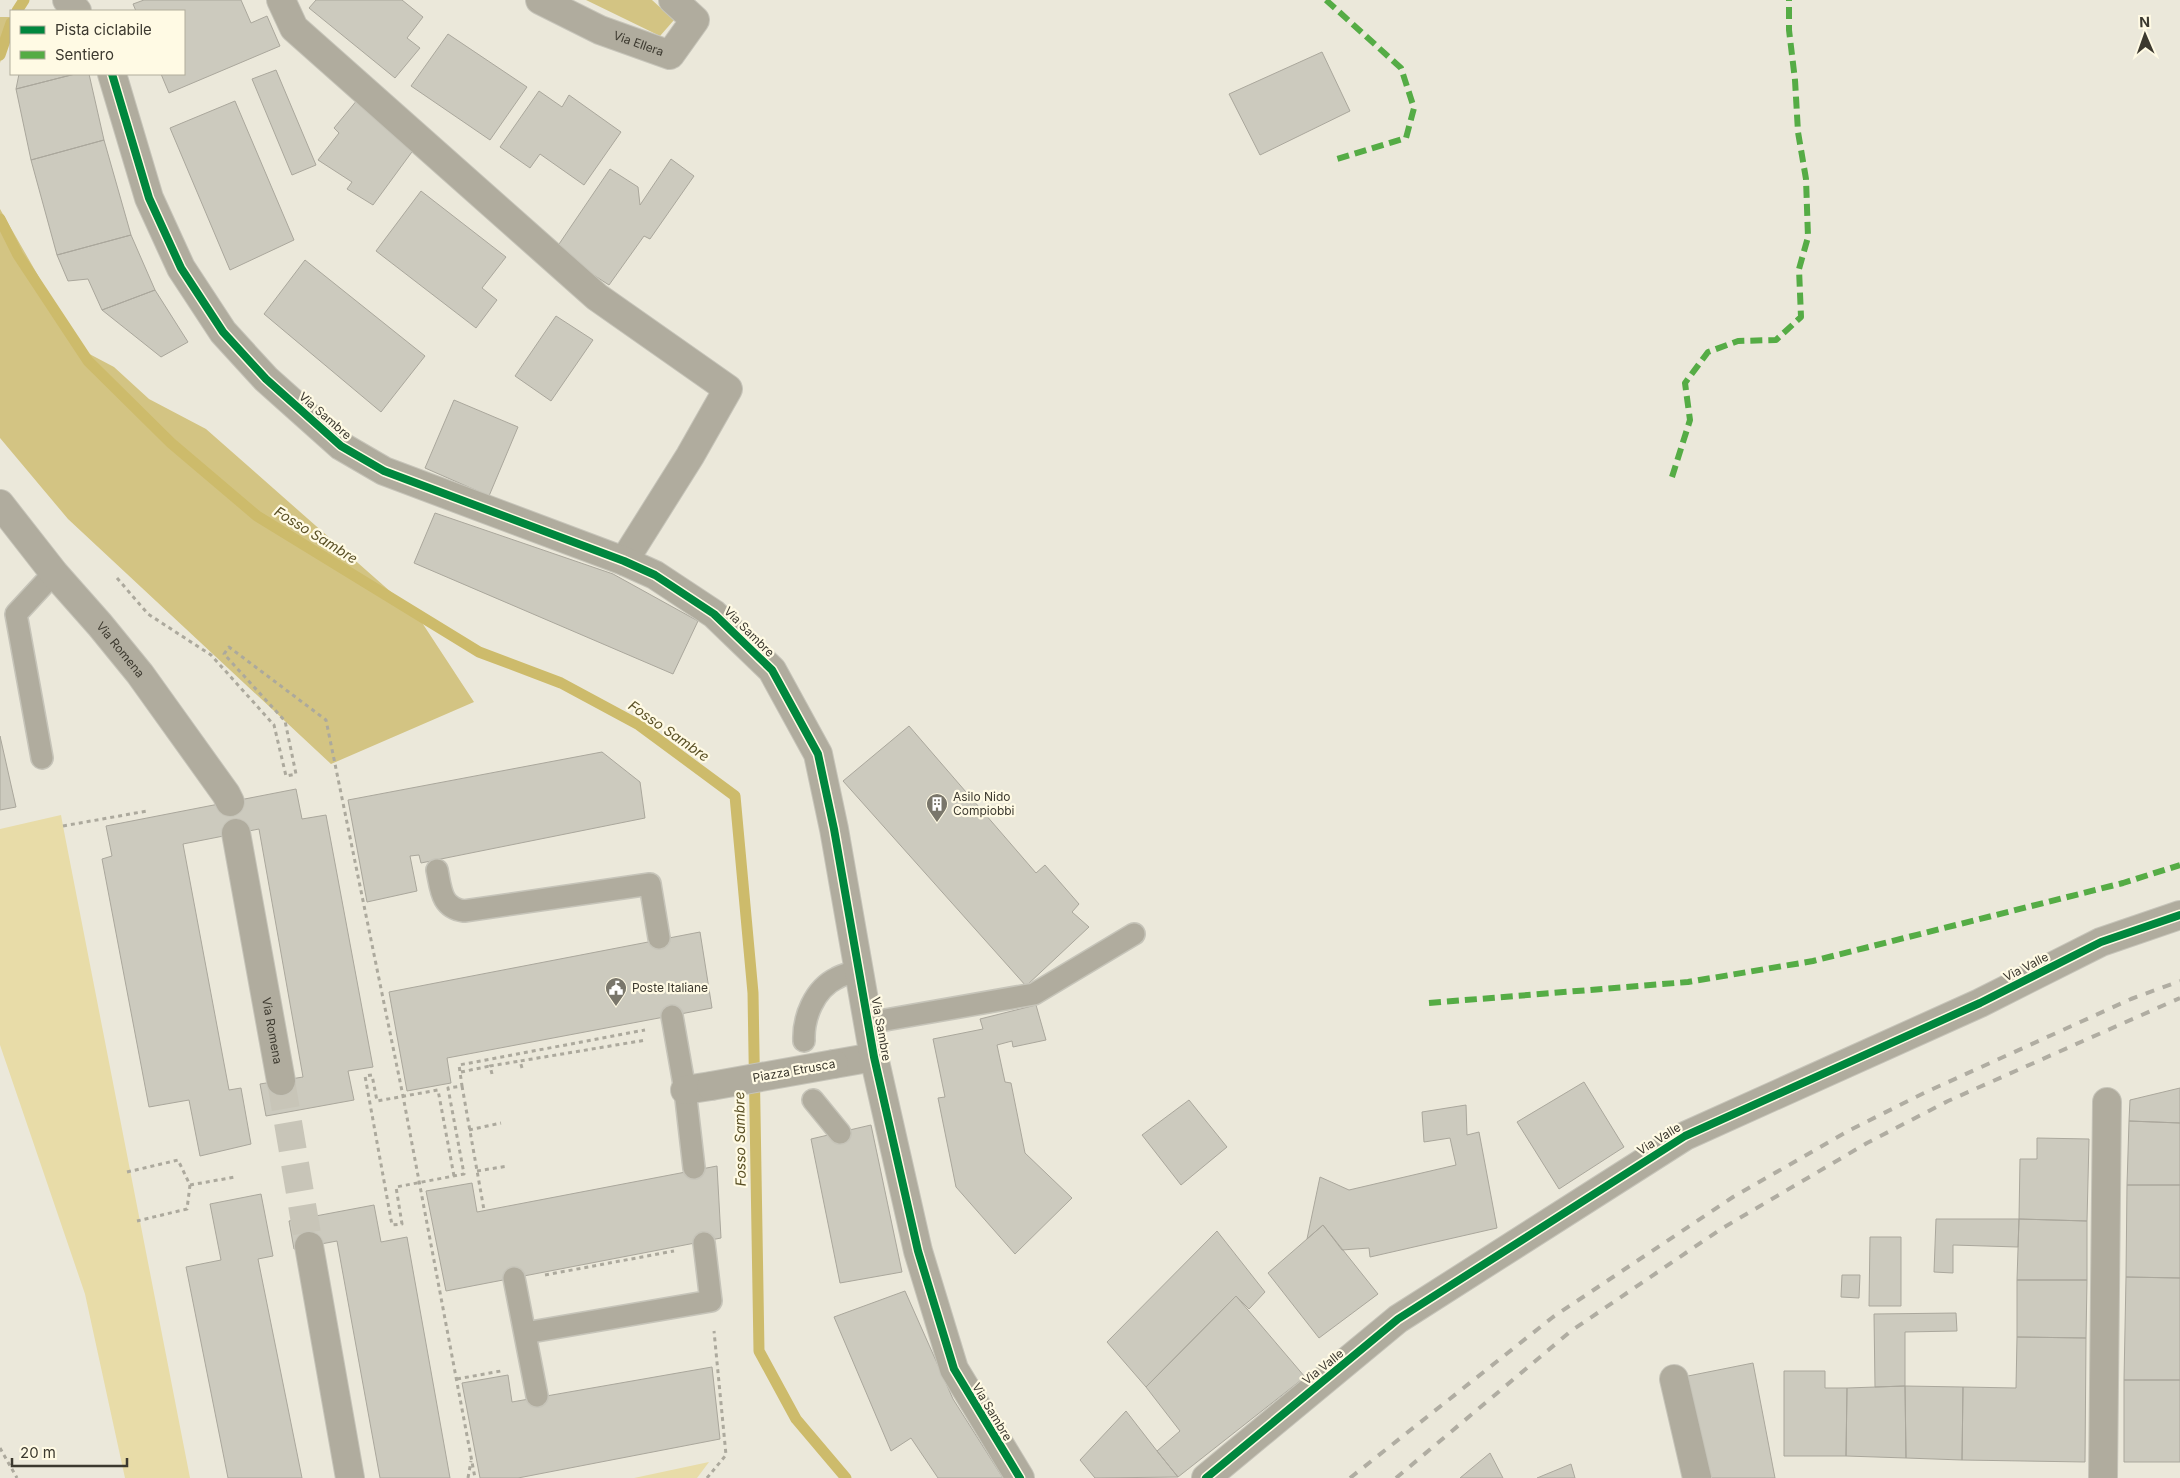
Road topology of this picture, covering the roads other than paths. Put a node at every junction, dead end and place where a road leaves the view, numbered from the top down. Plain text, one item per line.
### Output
1 (67, 0) edge
2 (280, 0) edge
3 (540, 0) edge
4 (673, 0) edge
5 (76, 10) edge
6 (112, 75) edge
7 (0, 504) edge
8 (624, 561) junction
9 (54, 573) junction
10 (42, 758) dead end
11 (230, 802) dead end
12 (236, 833) dead end
13 (437, 870) dead end
14 (2180, 915) edge
15 (1134, 934) dead end
16 (659, 938) dead end
17 (859, 970) junction
18 (672, 1016) dead end
19 (868, 1023) junction
20 (804, 1041) dead end
21 (874, 1057) junction
22 (281, 1081) tunnel mouth
23 (698, 1088) junction
24 (813, 1100) dead end
25 (2106, 1102) dead end
26 (840, 1132) dead end
27 (694, 1168) dead end
28 (704, 1244) road end
29 (309, 1246) tunnel mouth
30 (514, 1278) dead end
31 (525, 1333) junction
32 (1674, 1379) dead end
33 (537, 1396) dead end
34 (350, 1478) edge
35 (1020, 1478) edge
36 (1206, 1478) edge
37 (1697, 1478) edge
38 (2103, 1478) edge

1 - 5 street
2 - 8 street
3 - 4 street, Via Ellera
6 - 8 street, Via Sambre
7 - 9 street, Via Romena
8 - 17 street, Via Sambre
9 - 10 lane
9 - 11 street, Via Romena
12 - 22 street, Via Romena
13 - 16 lane
14 - 36 street, Via Valle
15 - 19 lane
17 - 19 street, Via Sambre
17 - 20 lane
18 - 23 lane
19 - 21 street, Via Sambre
21 - 23 street, Piazza Etrusca, bridge
21 - 35 street, Via Sambre
23 - 27 lane
24 - 26 lane
25 - 38 street
28 - 31 lane
29 - 34 street
30 - 31 lane
31 - 33 lane
32 - 37 street

